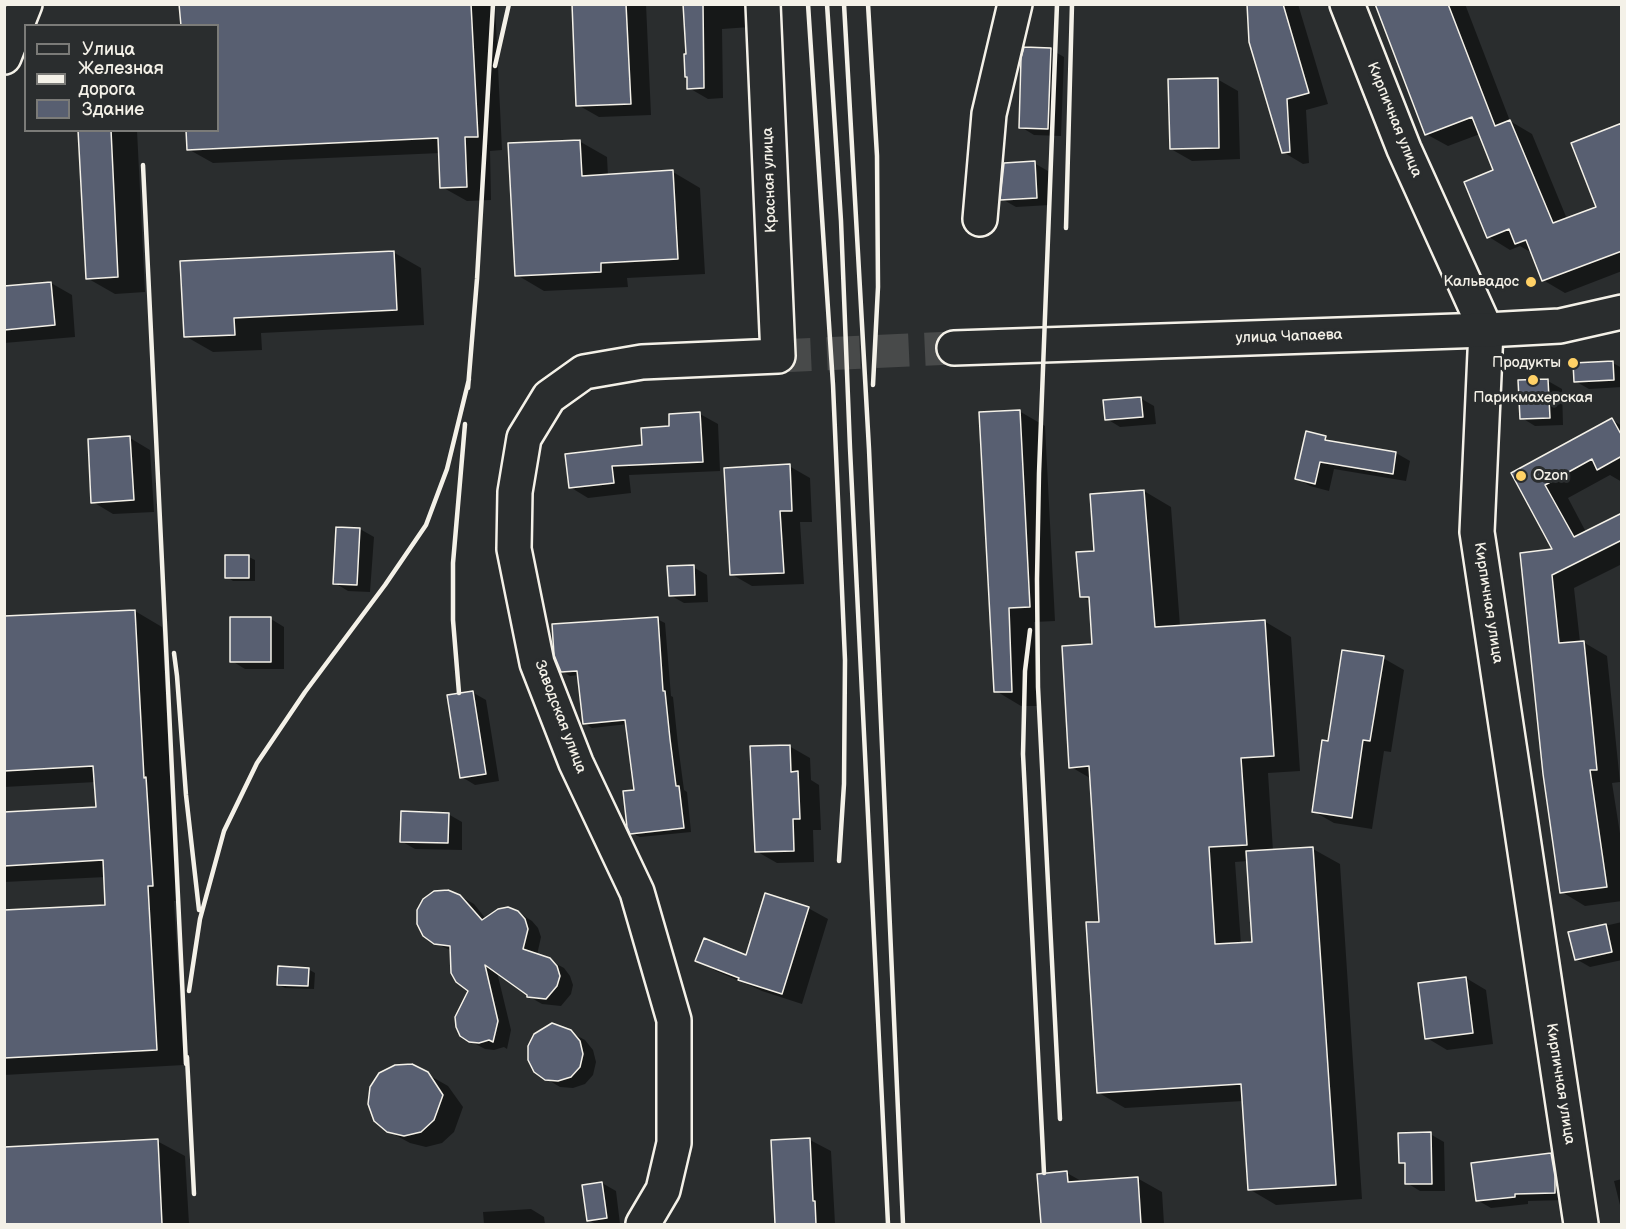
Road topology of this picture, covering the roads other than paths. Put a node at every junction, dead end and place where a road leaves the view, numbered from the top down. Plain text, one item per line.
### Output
1 (25, 4) edge
2 (763, 4) edge
3 (1015, 4) edge
4 (1347, 4) edge
5 (4, 57) edge
6 (981, 219) dead end
7 (1622, 312) edge
8 (1486, 330) junction
9 (954, 348) tunnel mouth
10 (778, 356) joint
11 (643, 1224) edge
12 (1581, 1224) edge

1 - 5 main road
2 - 10 main road, Красная улица
3 - 6 main road
4 - 8 main road, Кирпичная улица
7 - 8 main road, улица Чапаева
8 - 9 main road, улица Чапаева
8 - 12 main road, Кирпичная улица
10 - 11 main road, Заводская улица

